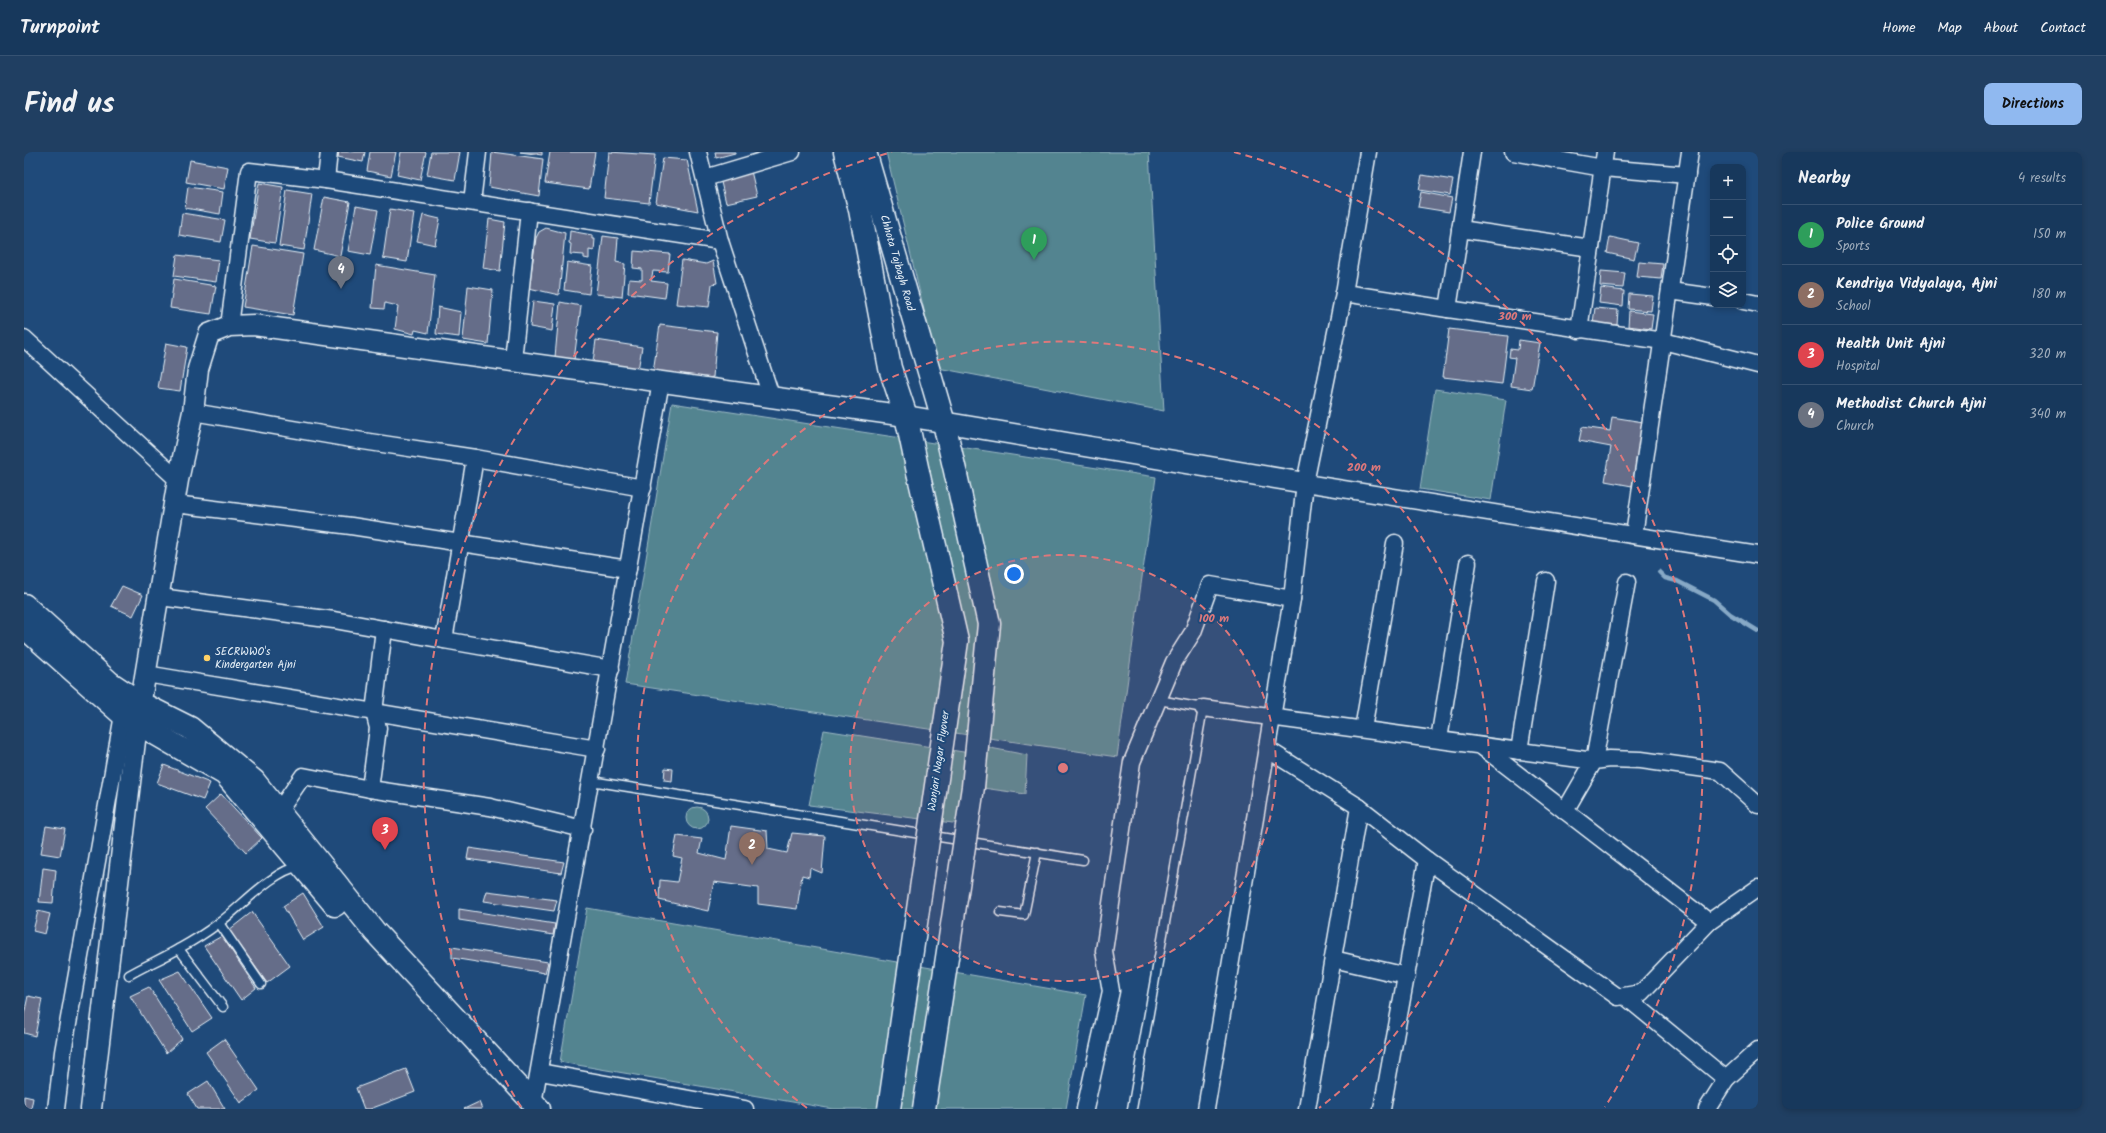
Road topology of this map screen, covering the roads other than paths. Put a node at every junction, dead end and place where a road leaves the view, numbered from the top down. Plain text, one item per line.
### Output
1 (329, 152) edge
2 (478, 152) edge
3 (698, 152) edge
4 (792, 152) edge
5 (845, 152) edge
6 (865, 152) edge
7 (1368, 152) edge
8 (1472, 152) edge
9 (1513, 152) edge
10 (1690, 152) edge
11 (1604, 160) edge
12 (1687, 175) junction
13 (705, 178) junction
14 (326, 180) junction
15 (472, 202) junction
16 (529, 211) junction
17 (1460, 229) junction
18 (720, 241) junction
19 (1591, 248) junction
20 (1670, 291) junction
21 (1344, 293) junction
22 (1710, 297) edge
23 (1746, 302) edge
24 (1758, 304) edge
25 (1448, 309) junction
26 (229, 326) junction
27 (1579, 330) junction
28 (24, 338) edge
29 (1663, 341) junction
30 (513, 360) junction
31 (1758, 365) edge
32 (661, 381) junction
33 (771, 396) junction
34 (193, 412) junction
35 (906, 416) junction
36 (944, 422) junction
37 (475, 458) junction
38 (178, 480) junction
39 (1306, 483) junction
40 (642, 488) junction
41 (175, 504) junction
42 (1634, 535) junction
43 (1395, 543) dead end
44 (460, 544) junction
45 (1758, 555) edge
46 (1468, 563) dead end
47 (628, 569) junction
48 (1546, 581) dead end
49 (1627, 582) dead end
50 (160, 597) junction
51 (1292, 599) junction
52 (24, 605) edge
53 (24, 627) edge
54 (384, 629) junction
55 (444, 640) junction
56 (611, 669) junction
57 (146, 674) junction
58 (1158, 700) junction
59 (1204, 708) junction
60 (374, 712) junction
61 (133, 714) junction
62 (1272, 716) junction
63 (1363, 729) junction
64 (1439, 740) junction
65 (1479, 745) junction
66 (597, 749) junction
67 (1267, 749) junction
68 (1521, 751) junction
69 (1594, 761) junction
70 (1512, 771) junction
71 (591, 781) junction
72 (370, 789) junction
73 (1758, 805) edge
74 (1359, 807) junction
75 (279, 811) junction
76 (1565, 811) junction
77 (582, 829) junction
78 (1036, 852) junction
79 (1083, 860) dead end
80 (1427, 860) junction
81 (301, 866) junction
82 (1758, 888) edge
83 (1000, 912) dead end
84 (1709, 922) junction
85 (218, 923) junction
86 (179, 949) junction
87 (1333, 959) junction
88 (129, 975) dead end
89 (1407, 976) junction
90 (261, 984) dead end
91 (1626, 997) junction
92 (224, 1007) dead end
93 (1758, 1050) edge
94 (540, 1072) junction
95 (1726, 1079) junction
96 (532, 1108) edge
97 (56, 1109) edge
98 (91, 1109) edge
99 (745, 1109) edge
100 (889, 1109) edge
101 (924, 1109) edge
102 (1085, 1109) edge
103 (1132, 1109) edge
104 (1206, 1109) edge
105 (1307, 1109) edge
106 (1382, 1109) edge
107 (1707, 1109) edge

1 - 14 street
2 - 15 street
3 - 13 street
4 - 13 street
5 - 35 main road, Wanjari Nagar Flyover
6 - 36 main road, Chhota Tajbagh Road
7 - 21 street
8 - 17 street
9 - 11 street
10 - 12 street
11 - 12 street
11 - 19 street
12 - 20 street
13 - 18 street
14 - 15 street
14 - 26 street
15 - 16 street
16 - 18 street
16 - 30 street
17 - 19 street
17 - 25 street
18 - 33 street
19 - 27 street
20 - 22 street
20 - 29 street
21 - 25 street
21 - 39 street
23 - 24 street
25 - 27 street
26 - 30 street
26 - 34 street
27 - 29 street
28 - 38 street
29 - 31 street
29 - 42 street
30 - 32 street
32 - 33 street
32 - 40 street
33 - 35 street
34 - 37 street
34 - 38 street
35 - 36 street
35 - 100 main road, Wanjari Nagar Flyover, bridge
36 - 39 street
36 - 101 main road, bridge
37 - 40 street
37 - 44 street
38 - 41 street
39 - 42 street
39 - 51 street
40 - 47 street
41 - 44 street
41 - 50 street
42 - 45 street
43 - 63 street
44 - 47 street
44 - 55 street
46 - 64 street
47 - 56 street
48 - 68 street
49 - 69 street
50 - 54 street
50 - 57 street
51 - 58 street
51 - 62 street
52 - 61 main road
53 - 61 main road
54 - 55 street
54 - 60 street
55 - 56 street
56 - 66 street
57 - 60 street
57 - 61 street
58 - 59 lane
58 - 102 street
59 - 62 street
59 - 103 lane
60 - 66 street
60 - 72 street
61 - 75 main road
61 - 81 main road
61 - 97 street
61 - 98 street
62 - 63 street
62 - 67 street
63 - 64 street
64 - 65 street
65 - 68 street
65 - 70 street
66 - 71 street
67 - 74 street
67 - 104 street
68 - 69 street
68 - 70 street
69 - 73 street
69 - 76 street
70 - 76 street
71 - 77 street
71 - 78 lane
72 - 75 street
72 - 77 street
74 - 80 street
74 - 87 street
75 - 96 main road
76 - 84 street
77 - 94 street
78 - 79 lane
78 - 83 lane
80 - 89 street
80 - 91 street
81 - 85 lane
81 - 96 main road
82 - 84 street
84 - 91 street
85 - 86 lane
85 - 90 lane
86 - 88 lane
86 - 92 lane
87 - 89 street
87 - 105 street
89 - 106 street
91 - 95 street
93 - 95 street
94 - 96 street
94 - 99 street
95 - 107 street

